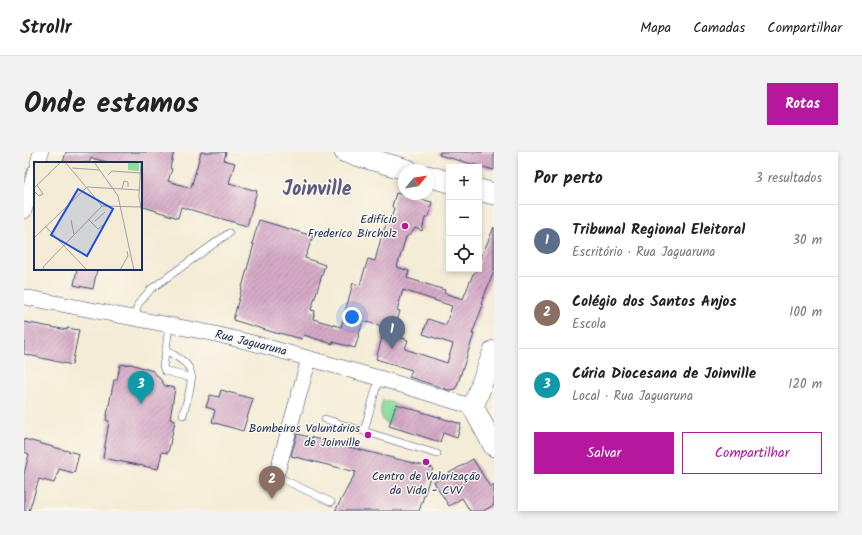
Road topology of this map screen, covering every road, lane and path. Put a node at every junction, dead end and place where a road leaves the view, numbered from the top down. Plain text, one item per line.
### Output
1 (41, 152) edge
2 (345, 152) edge
3 (38, 162) edge
4 (398, 167) edge
5 (34, 175) edge
6 (434, 178) edge
7 (446, 181) edge
8 (482, 191) edge
9 (494, 194) edge
10 (24, 210) edge
11 (229, 233) dead end
12 (24, 297) edge
13 (134, 319) junction
14 (169, 325) junction
15 (166, 350) junction
16 (494, 354) edge
17 (309, 359) junction
18 (192, 378) junction
19 (380, 378) junction
20 (473, 407) junction
21 (183, 415) dead end
22 (325, 419) dead end
23 (364, 432) junction
24 (494, 446) edge
25 (437, 454) dead end
26 (276, 476) joint
27 (331, 502) dead end

1 - 3 street
2 - 4 main road
5 - 10 street
6 - 7 main road
8 - 9 main road
11 - 13 lane
12 - 13 street, Rua Jaguaruna
13 - 14 street, Rua Jaguaruna
14 - 15 lane
14 - 17 street, Rua Jaguaruna
15 - 18 lane
15 - 18 lane
16 - 20 main road
17 - 19 street, Rua Jaguaruna
17 - 26 street
18 - 21 lane
19 - 20 street, Rua Jaguaruna
19 - 23 lane
20 - 24 main road
22 - 23 lane
23 - 25 lane
26 - 27 lane

